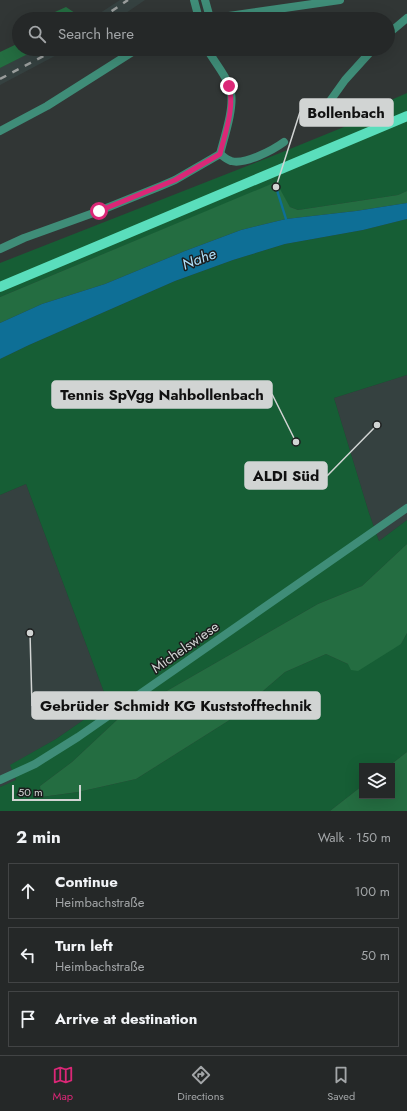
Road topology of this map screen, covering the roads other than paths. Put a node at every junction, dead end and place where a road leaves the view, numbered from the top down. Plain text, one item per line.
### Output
1 (194, 0) edge
2 (205, 0) edge
3 (340, 0) edge
4 (197, 12) edge
5 (208, 12) edge
6 (257, 12) edge
7 (407, 18) edge
8 (395, 28) edge
9 (126, 56) edge
10 (211, 56) edge
11 (367, 56) edge
12 (330, 101) dead end
13 (407, 116) edge
14 (407, 122) edge
15 (388, 124) junction
16 (0, 131) edge
17 (284, 142) dead end
18 (220, 154) junction
19 (0, 249) edge
20 (0, 287) edge
21 (407, 508) edge
22 (0, 780) edge

1 - 4 street
2 - 5 street
3 - 6 street
7 - 8 street
9 - 16 street
10 - 18 street
11 - 12 street
13 - 15 main road
14 - 15 main road
15 - 20 main road
17 - 18 street
18 - 19 street
21 - 22 street, Michelswiese

